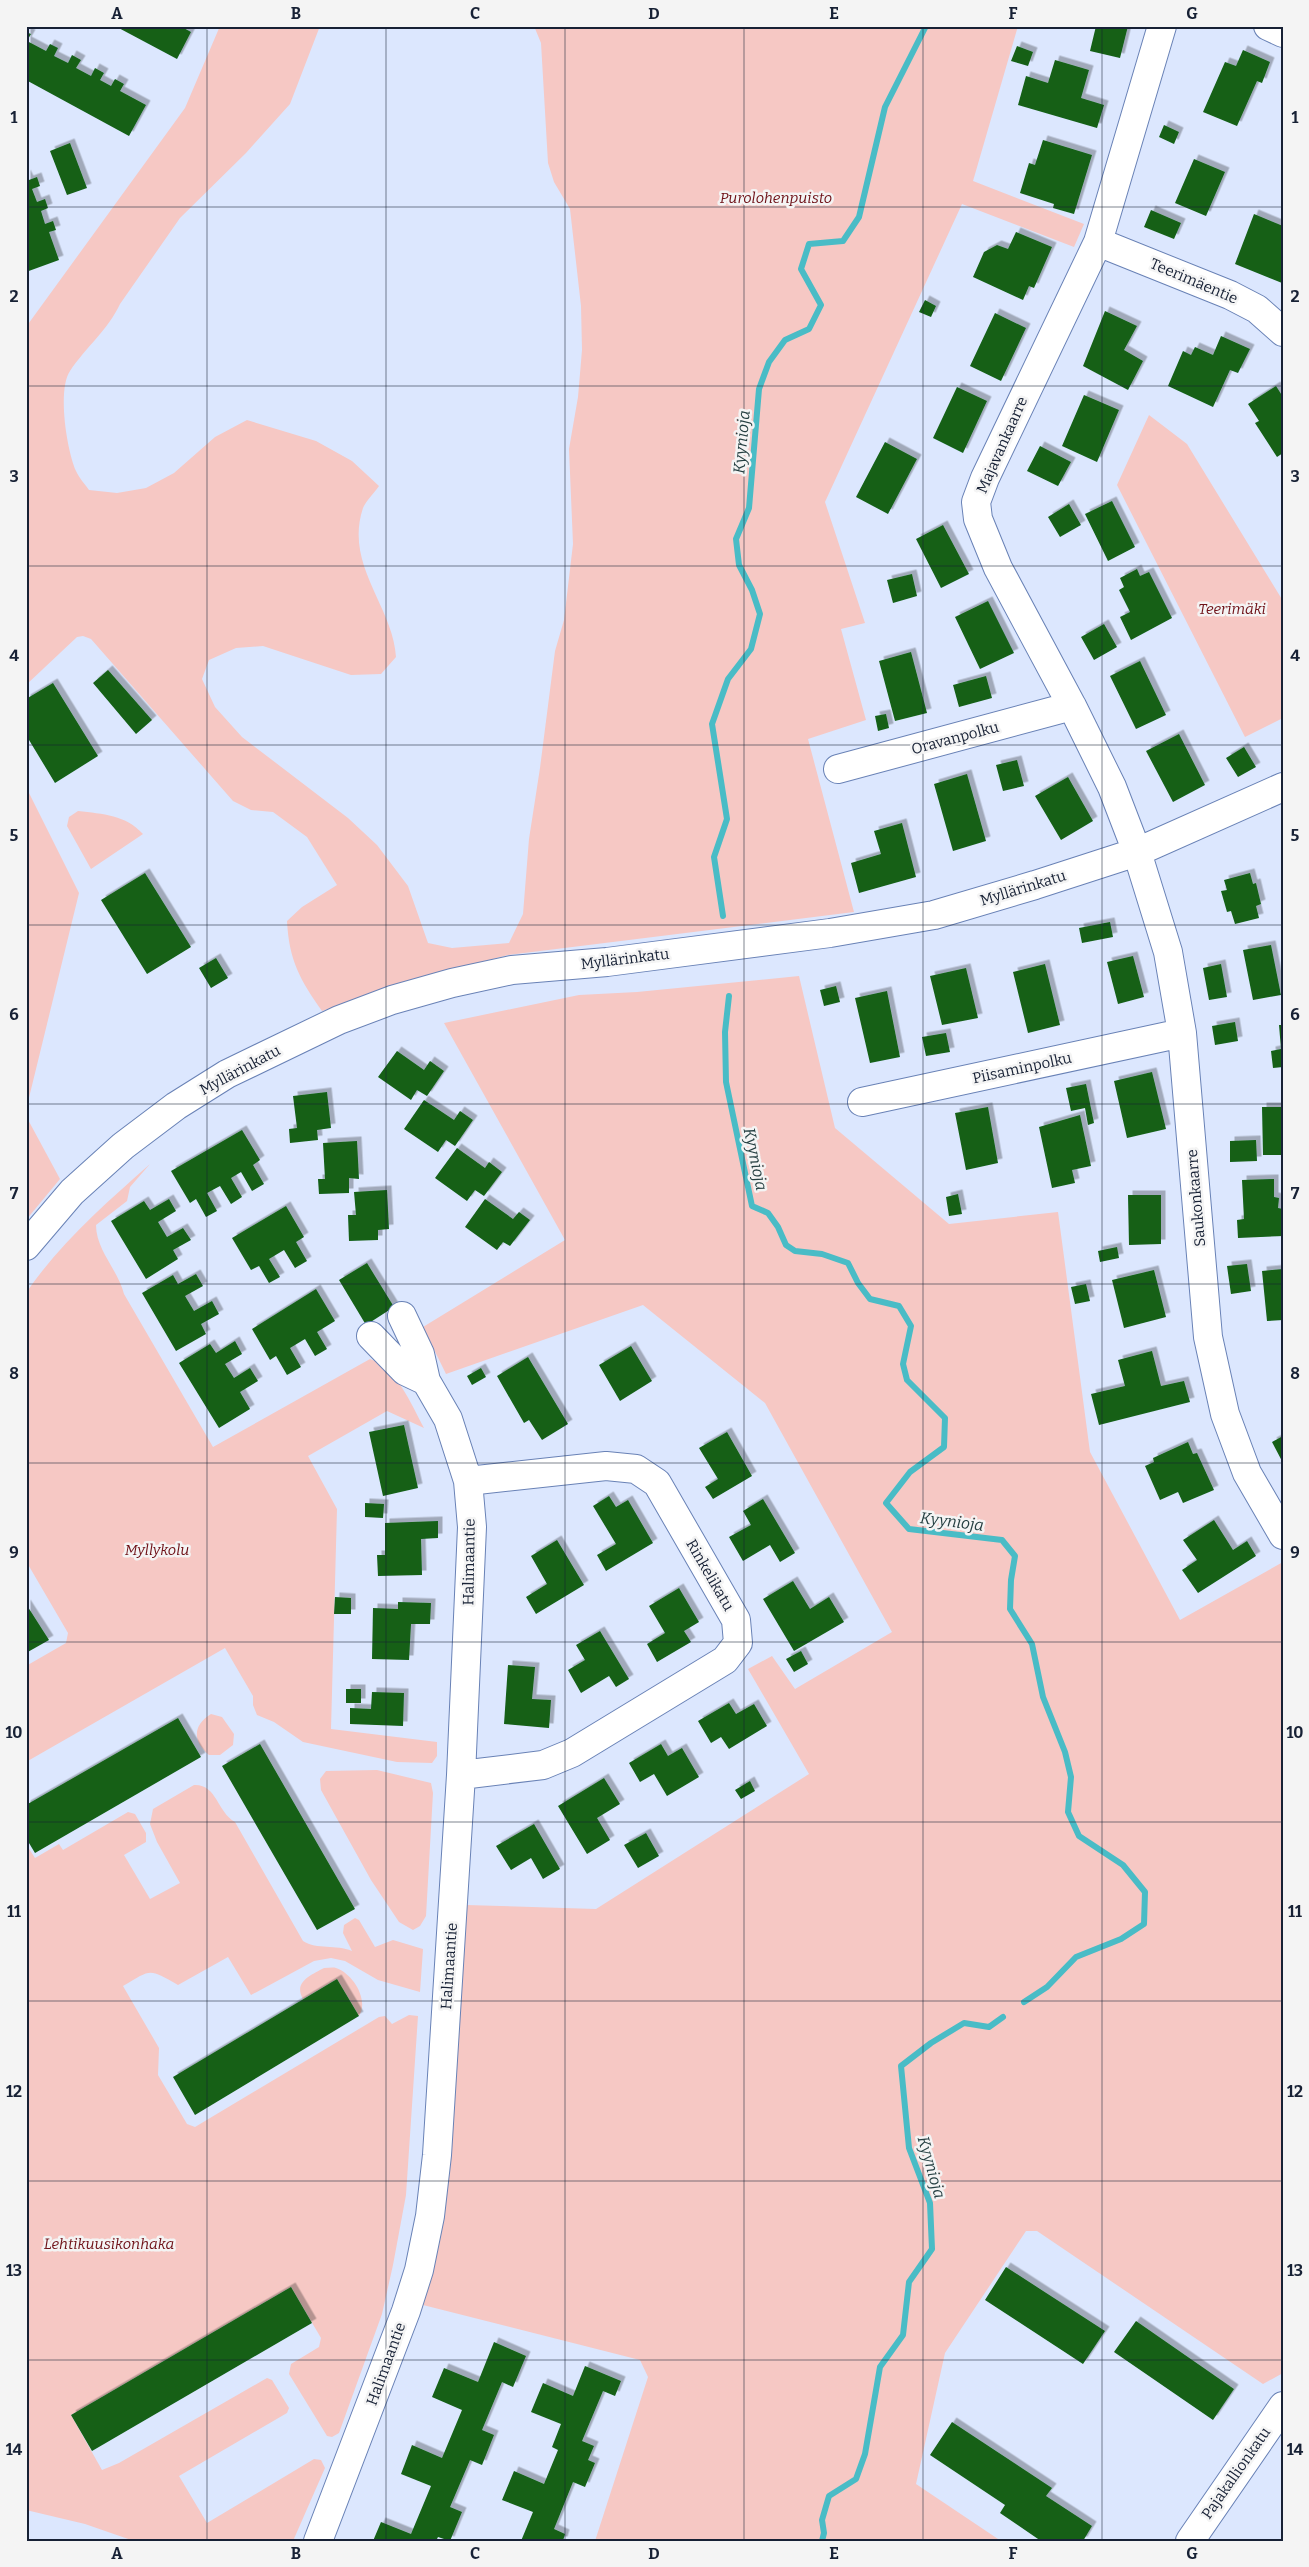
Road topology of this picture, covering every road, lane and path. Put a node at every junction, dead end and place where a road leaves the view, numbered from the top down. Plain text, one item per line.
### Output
1 (1162, 26) edge
2 (1268, 26) edge
3 (1283, 32) edge
4 (1098, 242) junction
5 (1283, 332) edge
6 (1072, 706) junction
7 (838, 769) dead end
8 (1283, 787) edge
9 (1137, 852) junction
10 (1182, 1033) junction
11 (862, 1102) dead end
12 (26, 1246) edge
13 (402, 1316) dead end
14 (371, 1336) dead end
15 (426, 1381) junction
16 (468, 1481) junction
17 (1283, 1535) edge
18 (460, 1775) junction
19 (1283, 2406) edge
20 (318, 2541) edge
21 (1190, 2541) edge

1 - 4 street, Majavankaarre
2 - 3 street
4 - 5 street, Teerimäentie
4 - 6 street, Majavankaarre
6 - 7 street, Oravanpolku
6 - 9 street, Majavankaarre
8 - 9 street, Myllärinkatu
9 - 10 street, Saukonkaarre
9 - 12 street, Myllärinkatu
10 - 11 street, Piisaminpolku
10 - 17 street, Saukonkaarre
13 - 15 street, Halimaantie
14 - 15 street
15 - 16 street, Halimaantie
16 - 18 street, Halimaantie
16 - 18 street, Rinkelikatu
18 - 20 street, Halimaantie
19 - 21 street, Pajakallionkatu

